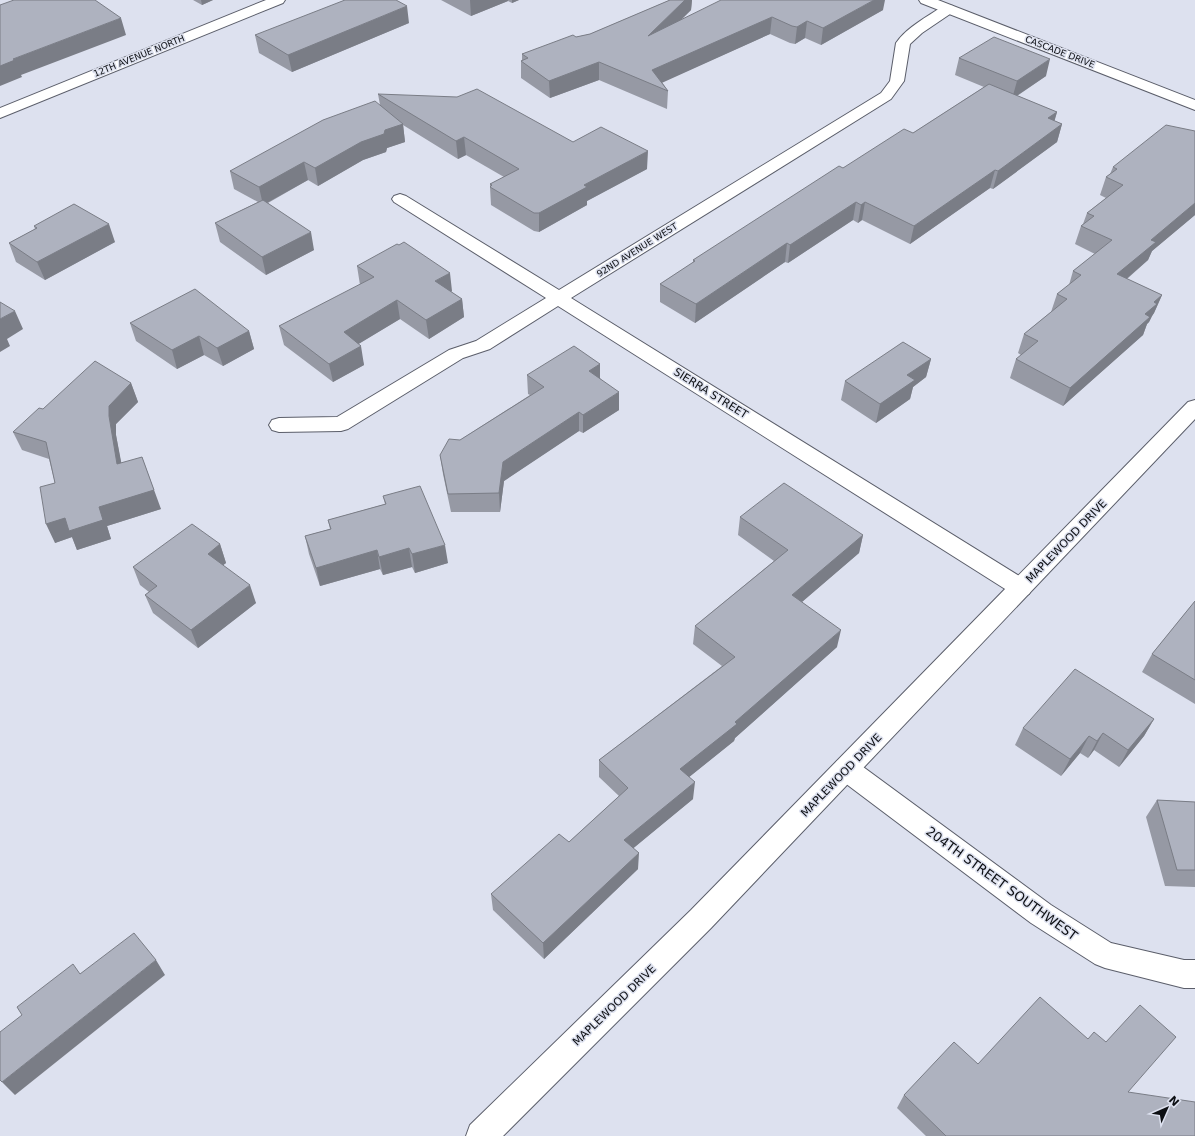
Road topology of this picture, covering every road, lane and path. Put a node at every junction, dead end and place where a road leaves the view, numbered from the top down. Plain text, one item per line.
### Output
1 (278, 0) edge
2 (926, 0) edge
3 (948, 9) junction
4 (1195, 105) edge
5 (0, 113) edge
6 (400, 199) dead end
7 (559, 298) junction
8 (1195, 407) edge
9 (279, 425) dead end
10 (1021, 588) junction
11 (846, 769) junction
12 (1195, 974) edge
13 (481, 1136) edge

1 - 5 street, 12TH AVENUE NORTH
2 - 3 street, CASCADE DRIVE
3 - 4 street, CASCADE DRIVE
3 - 7 street, 92ND AVENUE WEST
6 - 7 street, SIERRA STREET
7 - 9 street, 92ND AVENUE WEST
7 - 10 street, SIERRA STREET
8 - 10 street, MAPLEWOOD DRIVE
10 - 11 street, MAPLEWOOD DRIVE
11 - 12 street, 204TH STREET SOUTHWEST
11 - 13 street, MAPLEWOOD DRIVE

